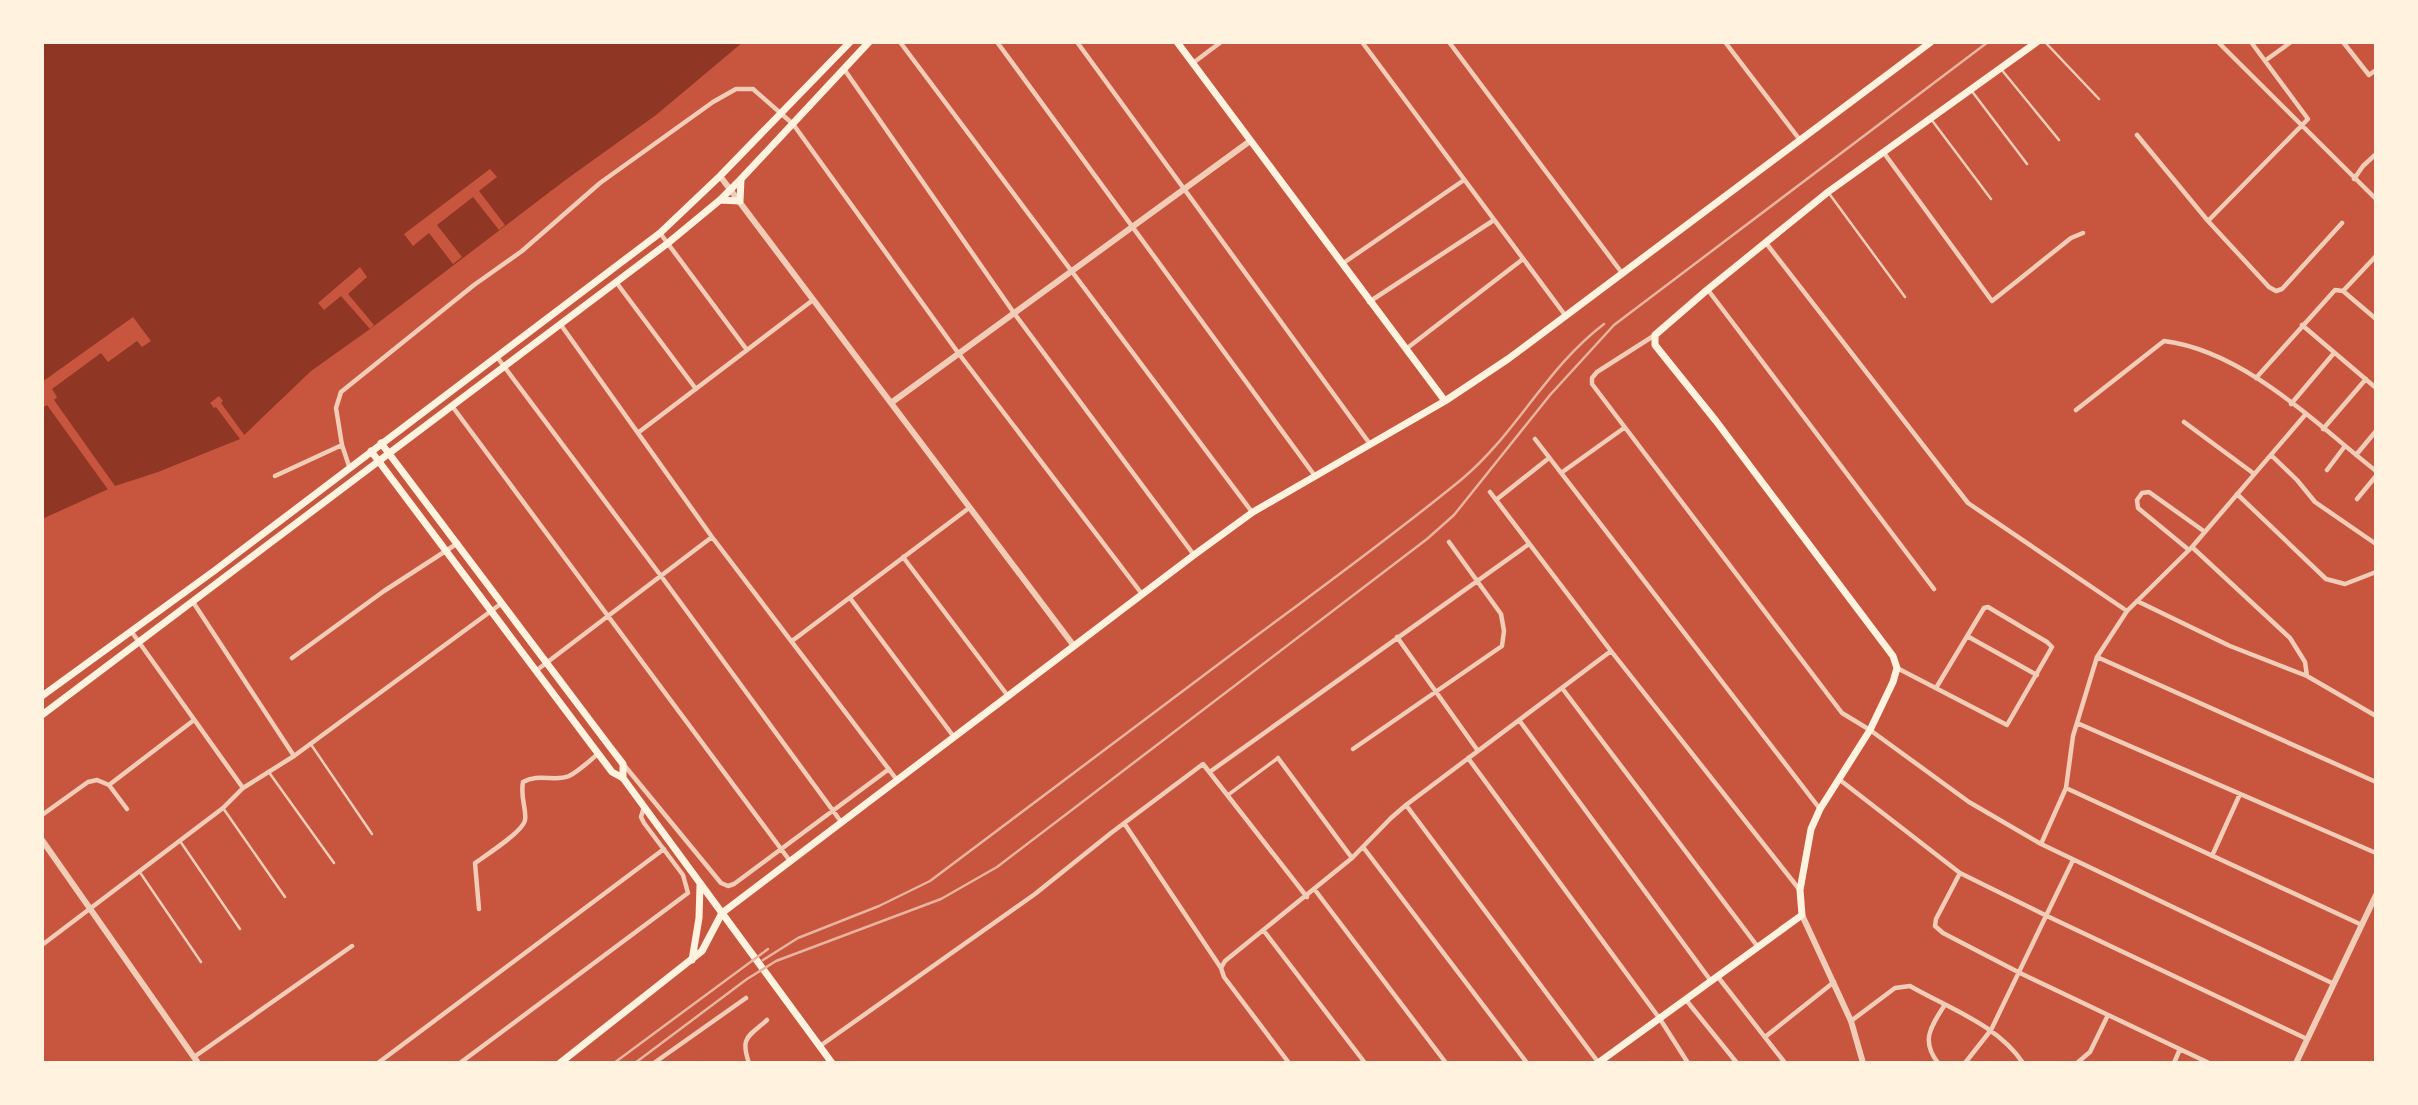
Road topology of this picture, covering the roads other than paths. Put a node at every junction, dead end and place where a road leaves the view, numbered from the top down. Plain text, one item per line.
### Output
1 (850, 42) edge
2 (869, 42) edge
3 (900, 42) edge
4 (997, 42) edge
5 (1077, 42) edge
6 (1177, 42) edge
7 (1221, 42) edge
8 (1362, 42) edge
9 (1449, 42) edge
10 (1725, 42) edge
11 (1931, 42) edge
12 (2038, 42) edge
13 (2045, 42) edge
14 (2218, 42) edge
15 (2251, 42) edge
16 (2291, 42) edge
17 (2343, 42) edge
18 (2266, 60) junction
19 (1193, 63) junction
20 (844, 69) junction
21 (2001, 69) junction
22 (2376, 70) edge
23 (1971, 90) junction
24 (2099, 99) dead end
25 (780, 115) junction
26 (1931, 119) junction
27 (793, 124) junction
28 (2300, 126) junction
29 (2137, 135) dead end
30 (1800, 140) junction
31 (1250, 141) junction
32 (2059, 141) dead end
33 (1884, 153) junction
34 (2376, 154) edge
35 (2027, 164) dead end
36 (720, 176) junction
37 (2354, 178) junction
38 (741, 179) junction
39 (1464, 180) junction
40 (731, 189) junction
41 (1183, 190) junction
42 (1828, 192) junction
43 (1992, 199) dead end
44 (720, 200) junction
45 (2376, 200) edge
46 (740, 201) junction
47 (1494, 220) junction
48 (2208, 221) junction
49 (2342, 223) dead end
50 (1132, 227) junction
51 (660, 233) junction
52 (2083, 233) dead end
53 (668, 243) junction
54 (1766, 243) junction
55 (2376, 256) edge
56 (1523, 259) junction
57 (1342, 264) junction
58 (1072, 271) junction
59 (1622, 274) junction
60 (616, 282) junction
61 (1707, 290) junction
62 (2343, 291) junction
63 (1905, 297) dead end
64 (813, 300) junction
65 (1369, 302) junction
66 (1014, 313) junction
67 (1565, 315) junction
68 (2376, 319) edge
69 (560, 324) junction
70 (2302, 326) junction
71 (1656, 335) junction
72 (1406, 349) junction
73 (747, 350) junction
74 (2334, 353) junction
75 (959, 354) junction
76 (496, 357) junction
77 (504, 366) junction
78 (2256, 378) junction
79 (2366, 379) junction
80 (2376, 388) edge
81 (696, 389) junction
82 (1445, 401) junction
83 (891, 403) junction
84 (2291, 404) junction
85 (452, 405) junction
86 (2076, 410) dead end
87 (2305, 415) junction
88 (2183, 422) dead end
89 (1624, 428) junction
90 (2323, 429) junction
91 (2376, 431) edge
92 (639, 432) junction
93 (1535, 439) dead end
94 (381, 443) junction
95 (342, 445) junction
96 (1370, 445) junction
97 (399, 446) junction
98 (2345, 446) junction
99 (371, 451) junction
100 (389, 454) junction
101 (2271, 455) junction
102 (2356, 455) junction
103 (1549, 458) junction
104 (379, 462) junction
105 (396, 464) junction
106 (349, 466) junction
107 (2327, 470) dead end
108 (386, 472) junction
109 (363, 473) junction
110 (2253, 473) junction
111 (2376, 473) edge
112 (1561, 474) junction
113 (275, 476) dead end
114 (1316, 477) junction
115 (1490, 492) dead end
116 (2237, 494) junction
117 (2357, 499) dead end
118 (1496, 500) junction
119 (969, 508) junction
120 (1253, 512) junction
121 (2205, 532) junction
122 (712, 537) junction
123 (1449, 542) dead end
124 (458, 543) junction
125 (1529, 544) junction
126 (2376, 544) edge
127 (2191, 548) junction
128 (446, 551) junction
129 (1194, 555) junction
130 (231, 557) junction
131 (903, 557) junction
132 (239, 568) junction
133 (2376, 572) edge
134 (661, 576) junction
135 (1478, 581) junction
136 (1934, 589) dead end
137 (1142, 595) junction
138 (850, 598) junction
139 (2137, 601) junction
140 (172, 602) junction
141 (193, 602) junction
142 (502, 603) junction
143 (493, 610) junction
144 (2127, 611) junction
145 (180, 613) junction
146 (607, 617) junction
147 (131, 631) junction
148 (1967, 636) junction
149 (1397, 637) junction
150 (792, 641) junction
151 (139, 643) junction
152 (1074, 646) junction
153 (1611, 650) junction
154 (2097, 657) junction
155 (292, 658) dead end
156 (547, 662) junction
157 (1897, 668) junction
158 (537, 670) junction
159 (2037, 675) junction
160 (2307, 676) junction
161 (1562, 688) junction
162 (1936, 688) junction
163 (1437, 691) junction
164 (42, 696) edge
165 (1008, 696) junction
166 (42, 715) edge
167 (2376, 716) edge
168 (194, 720) junction
169 (1520, 720) junction
170 (2077, 723) junction
171 (1870, 730) junction
172 (954, 737) junction
173 (310, 743) junction
174 (1353, 749) dead end
175 (1478, 751) junction
176 (599, 754) junction
177 (294, 755) junction
178 (1278, 758) joint
179 (1468, 758) junction
180 (623, 764) junction
181 (889, 769) junction
182 (268, 771) junction
183 (1210, 771) junction
184 (622, 778) junction
185 (897, 780) junction
186 (1840, 780) junction
187 (2376, 782) edge
188 (109, 785) junction
189 (243, 788) junction
190 (2066, 788) junction
191 (2240, 794) junction
192 (1228, 795) junction
193 (1406, 805) junction
194 (644, 807) junction
195 (223, 808) junction
196 (1820, 808) junction
197 (127, 809) dead end
198 (833, 811) junction
199 (42, 815) edge
200 (842, 823) junction
201 (1124, 823) junction
202 (372, 834) dead end
203 (42, 840) edge
204 (180, 841) junction
205 (2041, 844) junction
206 (1363, 847) junction
207 (664, 849) junction
208 (782, 849) junction
209 (2376, 853) edge
210 (2212, 856) junction
211 (1352, 858) junction
212 (2073, 860) junction
213 (790, 861) junction
214 (334, 863) dead end
215 (139, 871) junction
216 (1960, 873) junction
217 (700, 884) junction
218 (1315, 890) junction
219 (1800, 890) junction
220 (285, 897) dead end
221 (1307, 897) junction
222 (2376, 897) edge
223 (90, 909) junction
224 (479, 909) dead end
225 (722, 913) junction
226 (1802, 915) junction
227 (2047, 916) junction
228 (2362, 925) junction
229 (240, 929) dead end
230 (1264, 931) junction
231 (42, 944) edge
232 (352, 946) dead end
233 (1758, 947) junction
234 (692, 960) junction
235 (201, 962) dead end
236 (1221, 968) junction
237 (2020, 973) junction
238 (1714, 978) junction
239 (1834, 982) junction
240 (2334, 984) junction
241 (746, 998) dead end
242 (1686, 1000) junction
243 (1944, 1006) junction
244 (2108, 1015) junction
245 (1660, 1019) junction
246 (767, 1020) dead end
247 (1851, 1021) junction
248 (1991, 1030) junction
249 (1765, 1037) junction
250 (2307, 1039) junction
251 (820, 1046) junction
252 (2180, 1049) junction
253 (196, 1060) edge
254 (378, 1063) edge
255 (460, 1063) edge
256 (560, 1063) edge
257 (654, 1063) edge
258 (749, 1063) edge
259 (832, 1063) edge
260 (1289, 1063) edge
261 (1365, 1063) edge
262 (1446, 1063) edge
263 (1527, 1063) edge
264 (1598, 1063) edge
265 (1688, 1063) edge
266 (1737, 1063) edge
267 (1785, 1063) edge
268 (1863, 1063) edge
269 (1938, 1063) edge
270 (1965, 1063) edge
271 (2023, 1063) edge
272 (2077, 1063) edge
273 (2174, 1063) edge
274 (2209, 1063) edge
275 (2296, 1063) edge

1 - 25 main road
2 - 20 main road
3 - 58 street
4 - 50 street
5 - 41 street
6 - 19 main road
7 - 19 street
8 - 39 street
9 - 59 street
10 - 30 street
11 - 30 main road
12 - 21 main road
13 - 24 lane
14 - 28 street
15 - 18 street
16 - 18 street
17 - 22 street
18 - 28 street
19 - 31 main road
20 - 27 main road
20 - 66 street
21 - 23 main road
21 - 32 lane
23 - 26 main road
23 - 35 lane
25 - 27 street
25 - 36 main road
25 - 95 street
26 - 33 main road
26 - 43 lane
27 - 38 main road
27 - 75 street
28 - 37 street
28 - 48 street
29 - 48 street
30 - 59 main road
31 - 41 street
31 - 57 main road
33 - 42 main road
33 - 52 street
34 - 37 street
36 - 40 street
36 - 51 main road
37 - 45 street
38 - 40 main road
38 - 46 main road
39 - 47 street
39 - 57 street
40 - 44 main road
40 - 46 street
41 - 50 street
41 - 96 street
42 - 54 main road
42 - 63 lane
44 - 46 main road
44 - 53 main road
46 - 64 street
47 - 56 street
47 - 65 street
48 - 49 street
50 - 58 street
50 - 114 street
51 - 53 street
51 - 76 main road
53 - 60 main road
53 - 73 street
54 - 61 main road
54 - 144 street
55 - 62 street
56 - 67 street
56 - 72 street
57 - 65 main road
58 - 66 street
58 - 120 street
59 - 67 main road
60 - 69 main road
60 - 81 street
61 - 71 main road
61 - 136 street
62 - 68 street
62 - 70 street
64 - 73 street
64 - 83 street
65 - 72 main road
66 - 75 street
66 - 129 street
67 - 82 main road
69 - 77 main road
69 - 92 street
70 - 74 street
70 - 78 street
71 - 89 street
71 - 157 main road
72 - 82 main road
73 - 81 street
74 - 79 street
74 - 84 street
75 - 83 street
75 - 137 street
76 - 77 street
76 - 94 main road
77 - 85 main road
77 - 134 street
78 - 84 street
78 - 86 street
79 - 80 street
79 - 90 street
81 - 92 street
82 - 96 main road
83 - 119 street
84 - 87 street
85 - 97 main road
85 - 146 street
87 - 90 street
87 - 101 street
88 - 110 street
89 - 112 street
89 - 171 street
90 - 98 street
91 - 102 street
92 - 122 street
93 - 103 street
94 - 99 main road
94 - 100 main road
95 - 106 street
95 - 113 street
96 - 114 main road
97 - 100 main road
97 - 105 main road
98 - 102 street
98 - 107 street
99 - 104 main road
99 - 106 main road
100 - 104 main road
100 - 105 main road
101 - 110 street
101 - 126 street
102 - 111 street
103 - 112 street
103 - 118 street
104 - 108 main road
104 - 109 main road
105 - 124 main road
106 - 130 main road
108 - 109 main road
108 - 128 main road
109 - 132 main road
110 - 116 street
111 - 117 street
112 - 196 street
114 - 120 main road
115 - 118 street
116 - 121 street
116 - 133 street
118 - 125 street
119 - 131 street
119 - 152 street
120 - 129 main road
121 - 127 street
121 - 127 street
122 - 134 street
122 - 150 street
123 - 135 street
124 - 128 street
124 - 142 main road
125 - 135 street
125 - 153 street
127 - 139 street
127 - 160 street
128 - 143 main road
128 - 155 street
129 - 137 main road
130 - 132 main road
130 - 140 main road
131 - 138 street
131 - 165 street
132 - 141 main road
134 - 146 street
134 - 198 street
135 - 149 street
135 - 163 street
137 - 152 main road
138 - 150 street
138 - 172 street
139 - 144 street
139 - 160 street
140 - 145 main road
140 - 147 main road
141 - 145 main road
141 - 177 street
142 - 143 street
142 - 156 main road
143 - 158 main road
143 - 173 street
144 - 154 street
145 - 151 main road
146 - 156 street
146 - 208 street
147 - 151 street
147 - 164 main road
148 - 159 street
148 - 159 street
148 - 162 street
149 - 163 street
149 - 183 street
150 - 181 street
151 - 166 main road
151 - 168 street
152 - 165 main road
153 - 161 street
153 - 219 street
154 - 170 street
154 - 187 street
156 - 158 street
156 - 180 main road
157 - 162 street
157 - 171 main road
158 - 176 main road
159 - 162 street
160 - 167 street
161 - 169 street
161 - 233 street
163 - 174 street
163 - 175 street
165 - 172 main road
168 - 188 street
168 - 189 street
169 - 175 street
169 - 238 street
170 - 190 street
170 - 191 street
171 - 186 main road
171 - 205 street
172 - 185 main road
173 - 177 street
173 - 202 lane
175 - 179 street
176 - 184 main road
176 - 224 street
177 - 182 street
178 - 192 street
178 - 211 street
179 - 193 street
179 - 245 street
180 - 184 main road
180 - 208 street
181 - 185 street
181 - 198 street
182 - 189 street
182 - 214 lane
183 - 192 street
183 - 201 street
184 - 194 main road
185 - 200 main road
186 - 196 main road
186 - 216 street
188 - 197 street
188 - 199 street
189 - 195 street
190 - 205 street
190 - 210 street
191 - 209 street
191 - 210 street
192 - 221 street
193 - 206 street
193 - 264 street
194 - 207 street
194 - 217 main road
195 - 204 street
195 - 220 lane
196 - 219 main road
198 - 200 street
198 - 208 street
200 - 213 main road
201 - 236 street
201 - 251 street
203 - 223 street
204 - 215 street
204 - 229 lane
205 - 212 street
206 - 211 street
206 - 263 street
207 - 254 street
207 - 255 street
208 - 213 street
210 - 228 street
211 - 218 street
212 - 227 street
212 - 240 street
213 - 225 main road
215 - 223 street
215 - 235 lane
216 - 227 street
216 - 237 street
217 - 225 main road
217 - 234 main road
218 - 221 street
218 - 262 street
219 - 226 main road
221 - 230 street
222 - 228 street
223 - 231 street
223 - 253 street
225 - 234 main road
225 - 251 main road
226 - 233 main road
226 - 239 street
227 - 237 street
227 - 250 street
228 - 240 street
230 - 236 street
230 - 261 street
232 - 253 street
233 - 238 main road
234 - 256 main road
236 - 260 street
237 - 244 street
237 - 248 street
238 - 242 main road
238 - 249 street
239 - 247 street
239 - 249 street
240 - 250 street
241 - 257 street
242 - 245 main road
242 - 266 street
243 - 247 street
243 - 248 street
243 - 269 street
244 - 252 street
244 - 272 street
245 - 264 main road
245 - 265 street
246 - 258 street
247 - 268 street
248 - 270 street
248 - 271 street
249 - 267 street
250 - 275 street
251 - 259 main road
252 - 273 street
252 - 274 street

